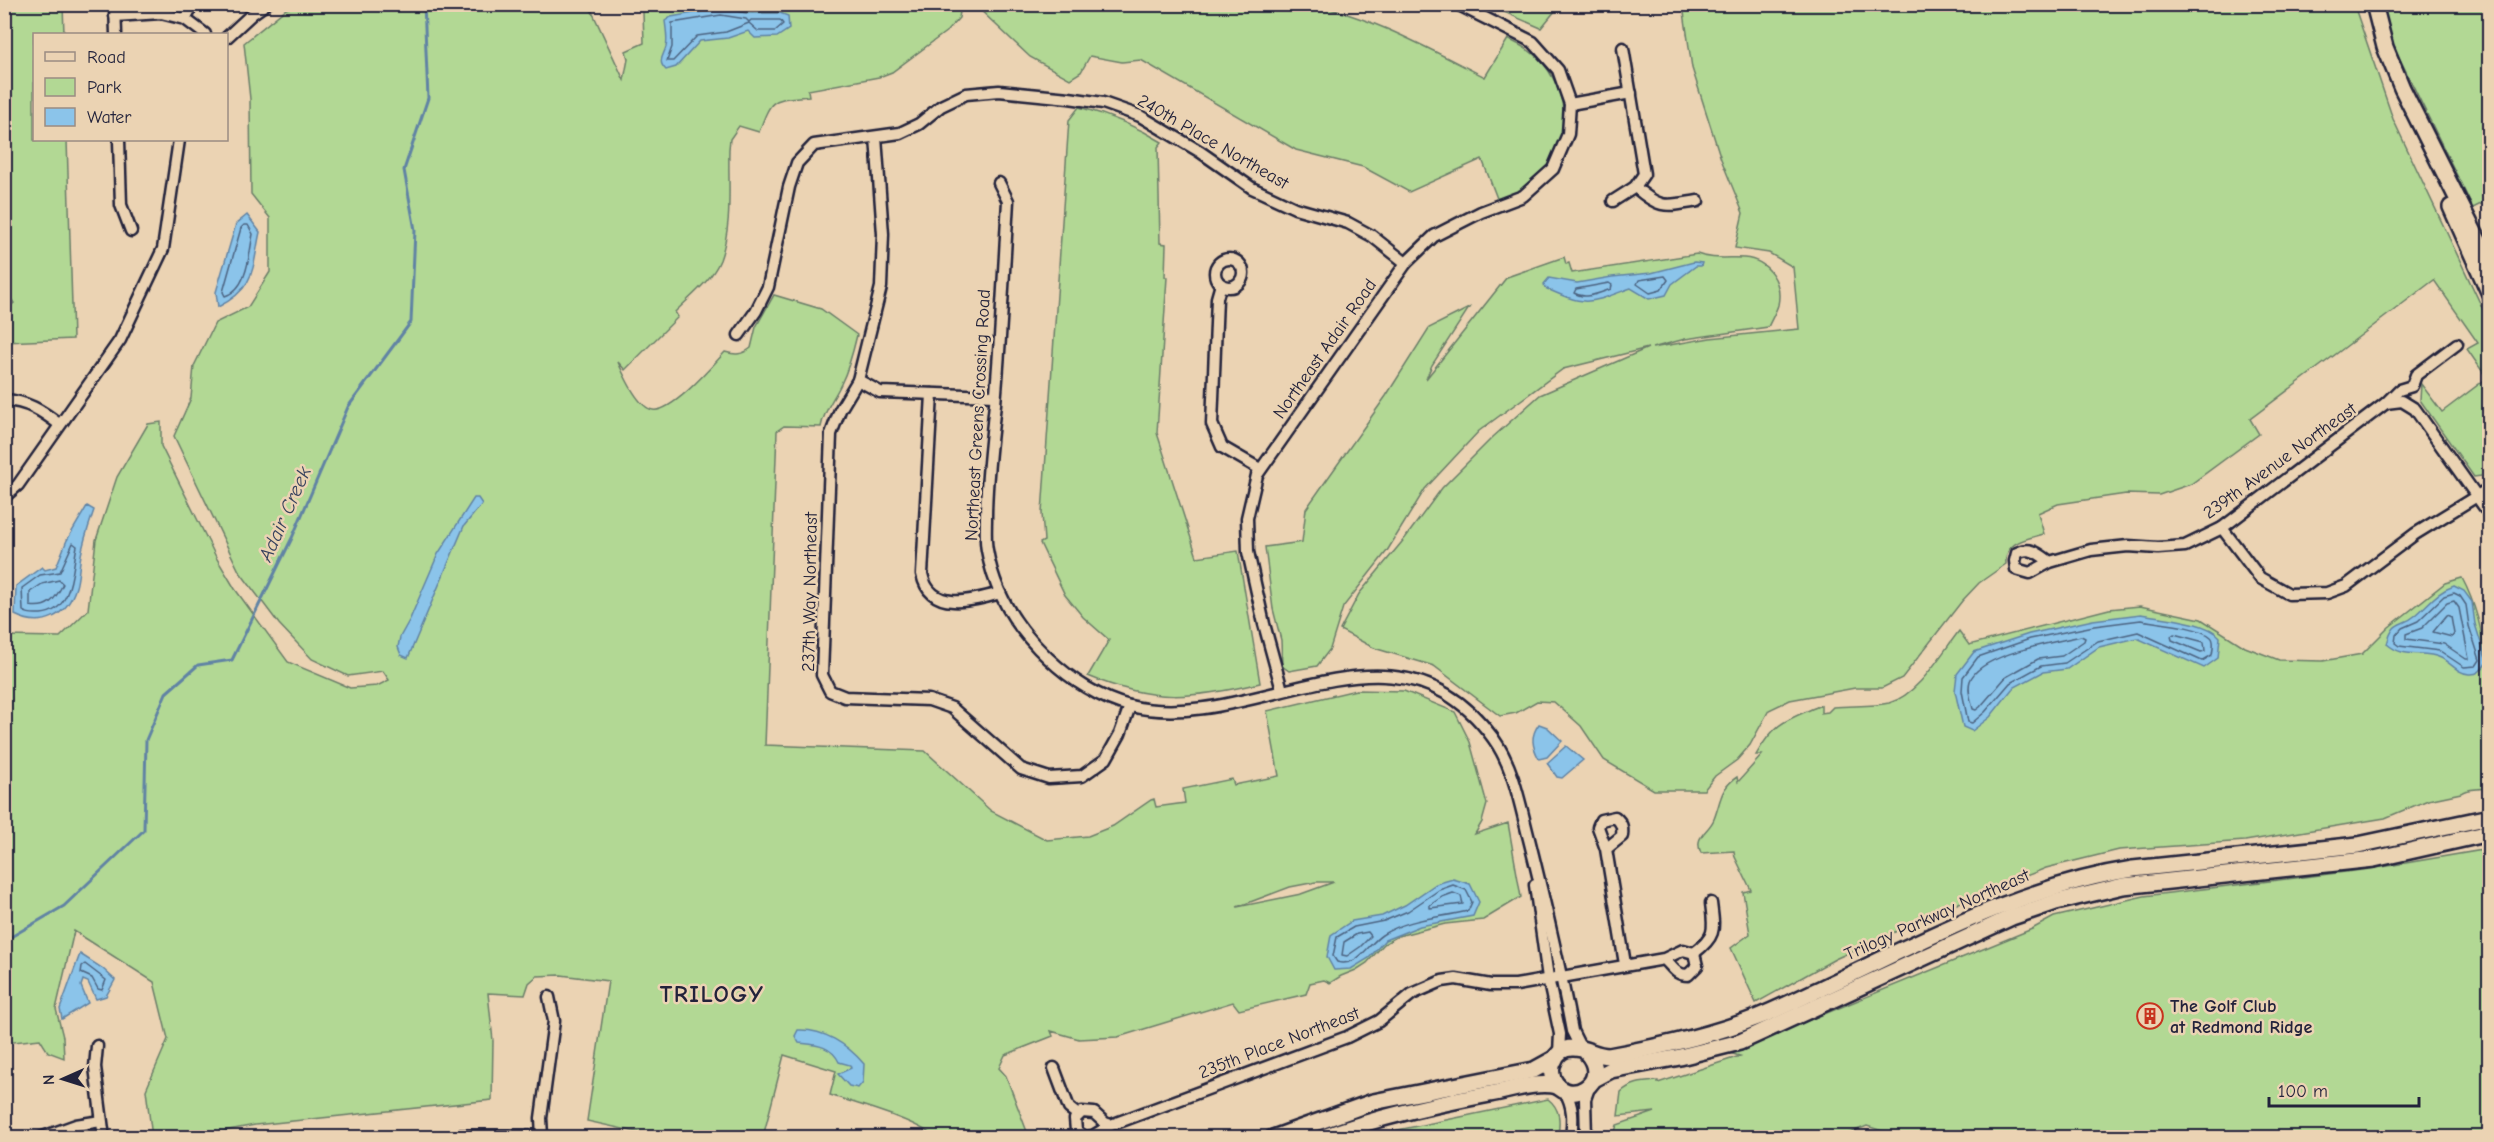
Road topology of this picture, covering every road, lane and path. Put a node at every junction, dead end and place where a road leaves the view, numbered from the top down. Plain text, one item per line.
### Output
1 (193, 4) edge
2 (266, 4) edge
3 (1457, 4) edge
4 (2374, 4) edge
5 (115, 10) edge
6 (185, 19) junction
7 (116, 33) edge
8 (204, 33) edge
9 (228, 36) edge
10 (1623, 48) dead end
11 (1630, 93) junction
12 (1570, 104) junction
13 (876, 137) junction
14 (119, 141) edge
15 (179, 141) edge
16 (2443, 173) junction
17 (999, 183) dead end
18 (1635, 187) junction
19 (1613, 201) dead end
20 (1698, 201) dead end
21 (131, 231) dead end
22 (1406, 263) junction
23 (2490, 264) edge
24 (1221, 284) dead end
25 (2490, 294) edge
26 (739, 335) dead end
27 (2457, 344) dead end
28 (858, 380) junction
29 (2412, 386) junction
30 (933, 394) junction
31 (995, 396) junction
32 (4, 400) edge
33 (2386, 403) junction
34 (2415, 409) junction
35 (59, 424) junction
36 (1260, 470) junction
37 (2490, 488) edge
38 (2476, 494) junction
39 (4, 497) edge
40 (2490, 515) edge
41 (2222, 528) junction
42 (2050, 562) dead end
43 (999, 592) junction
44 (1282, 690) junction
45 (1130, 706) junction
46 (2490, 817) edge
47 (2490, 832) edge
48 (1527, 834) junction
49 (1606, 849) dead end
50 (1711, 903) dead end
51 (1694, 953) junction
52 (1664, 959) junction
53 (1625, 964) junction
54 (1562, 976) junction
55 (1548, 978) junction
56 (549, 997) dead end
57 (97, 1046) dead end
58 (1584, 1051) junction
59 (1557, 1056) junction
60 (1054, 1068) dead end
61 (1592, 1082) junction
62 (1561, 1088) junction
63 (1078, 1115) junction
64 (101, 1121) junction
65 (1111, 1125) junction
66 (4, 1136) edge
67 (11, 1137) edge
68 (40, 1137) edge
69 (104, 1137) edge
70 (457, 1137) edge
71 (543, 1137) edge
72 (1085, 1137) edge
73 (1273, 1137) edge
74 (1321, 1137) edge
75 (1571, 1137) edge
76 (1586, 1137) edge

1 - 6 street
2 - 9 street
3 - 12 street
4 - 16 street
5 - 6 street
5 - 7 street
6 - 8 street
10 - 11 street
11 - 12 street
11 - 18 street
12 - 22 street, Northeast Adair Road
13 - 22 street, 240th Place Northeast
13 - 26 street, 240th Place Northeast
13 - 28 street, 237th Way Northeast
14 - 21 street
15 - 35 street
16 - 23 street
16 - 25 street
17 - 31 street, Northeast Greens Crossing Road
18 - 19 street
18 - 20 street
22 - 36 street, Northeast Adair Road
24 - 36 street
27 - 29 street, 239th Avenue Northeast
28 - 30 street
28 - 45 street, 237th Way Northeast
29 - 33 street, 239th Avenue Northeast
29 - 34 street
30 - 31 street
30 - 43 street
31 - 43 street, Northeast Greens Crossing Road
32 - 35 street
33 - 34 street
33 - 41 street, 239th Avenue Northeast
34 - 38 street
35 - 39 street
36 - 44 street, Northeast Adair Road
37 - 38 street
38 - 40 street
38 - 41 street
41 - 42 street, 239th Avenue Northeast
43 - 45 street, Northeast Greens Crossing Road
44 - 45 street, Northeast Greens Crossing Road
44 - 48 street, Northeast Greens Crossing Road
46 - 58 street, Trilogy Parkway Northeast
47 - 61 street, Trilogy Parkway Northeast
48 - 54 street, Northeast Greens Crossing Road
48 - 55 street, Northeast Greens Crossing Road
49 - 53 street
50 - 51 street
51 - 52 street, 235th Place Northeast
51 - 52 street
52 - 53 street, 235th Place Northeast
53 - 54 street, 235th Place Northeast
54 - 55 street, 235th Place Northeast
54 - 58 street, Northeast Greens Crossing Road
55 - 59 street, Northeast Greens Crossing Road
55 - 65 street, 235th Place Northeast
56 - 71 street
57 - 64 street
58 - 59 street
58 - 61 street
59 - 62 street
59 - 73 street
60 - 63 street, 235th Place Northeast
61 - 62 street
61 - 76 street
62 - 74 street
62 - 75 street
63 - 65 street
63 - 72 street, 235th Place Northeast
64 - 68 street
64 - 69 street
65 - 72 street, 235th Place Northeast
66 - 67 street
70 - 71 street

